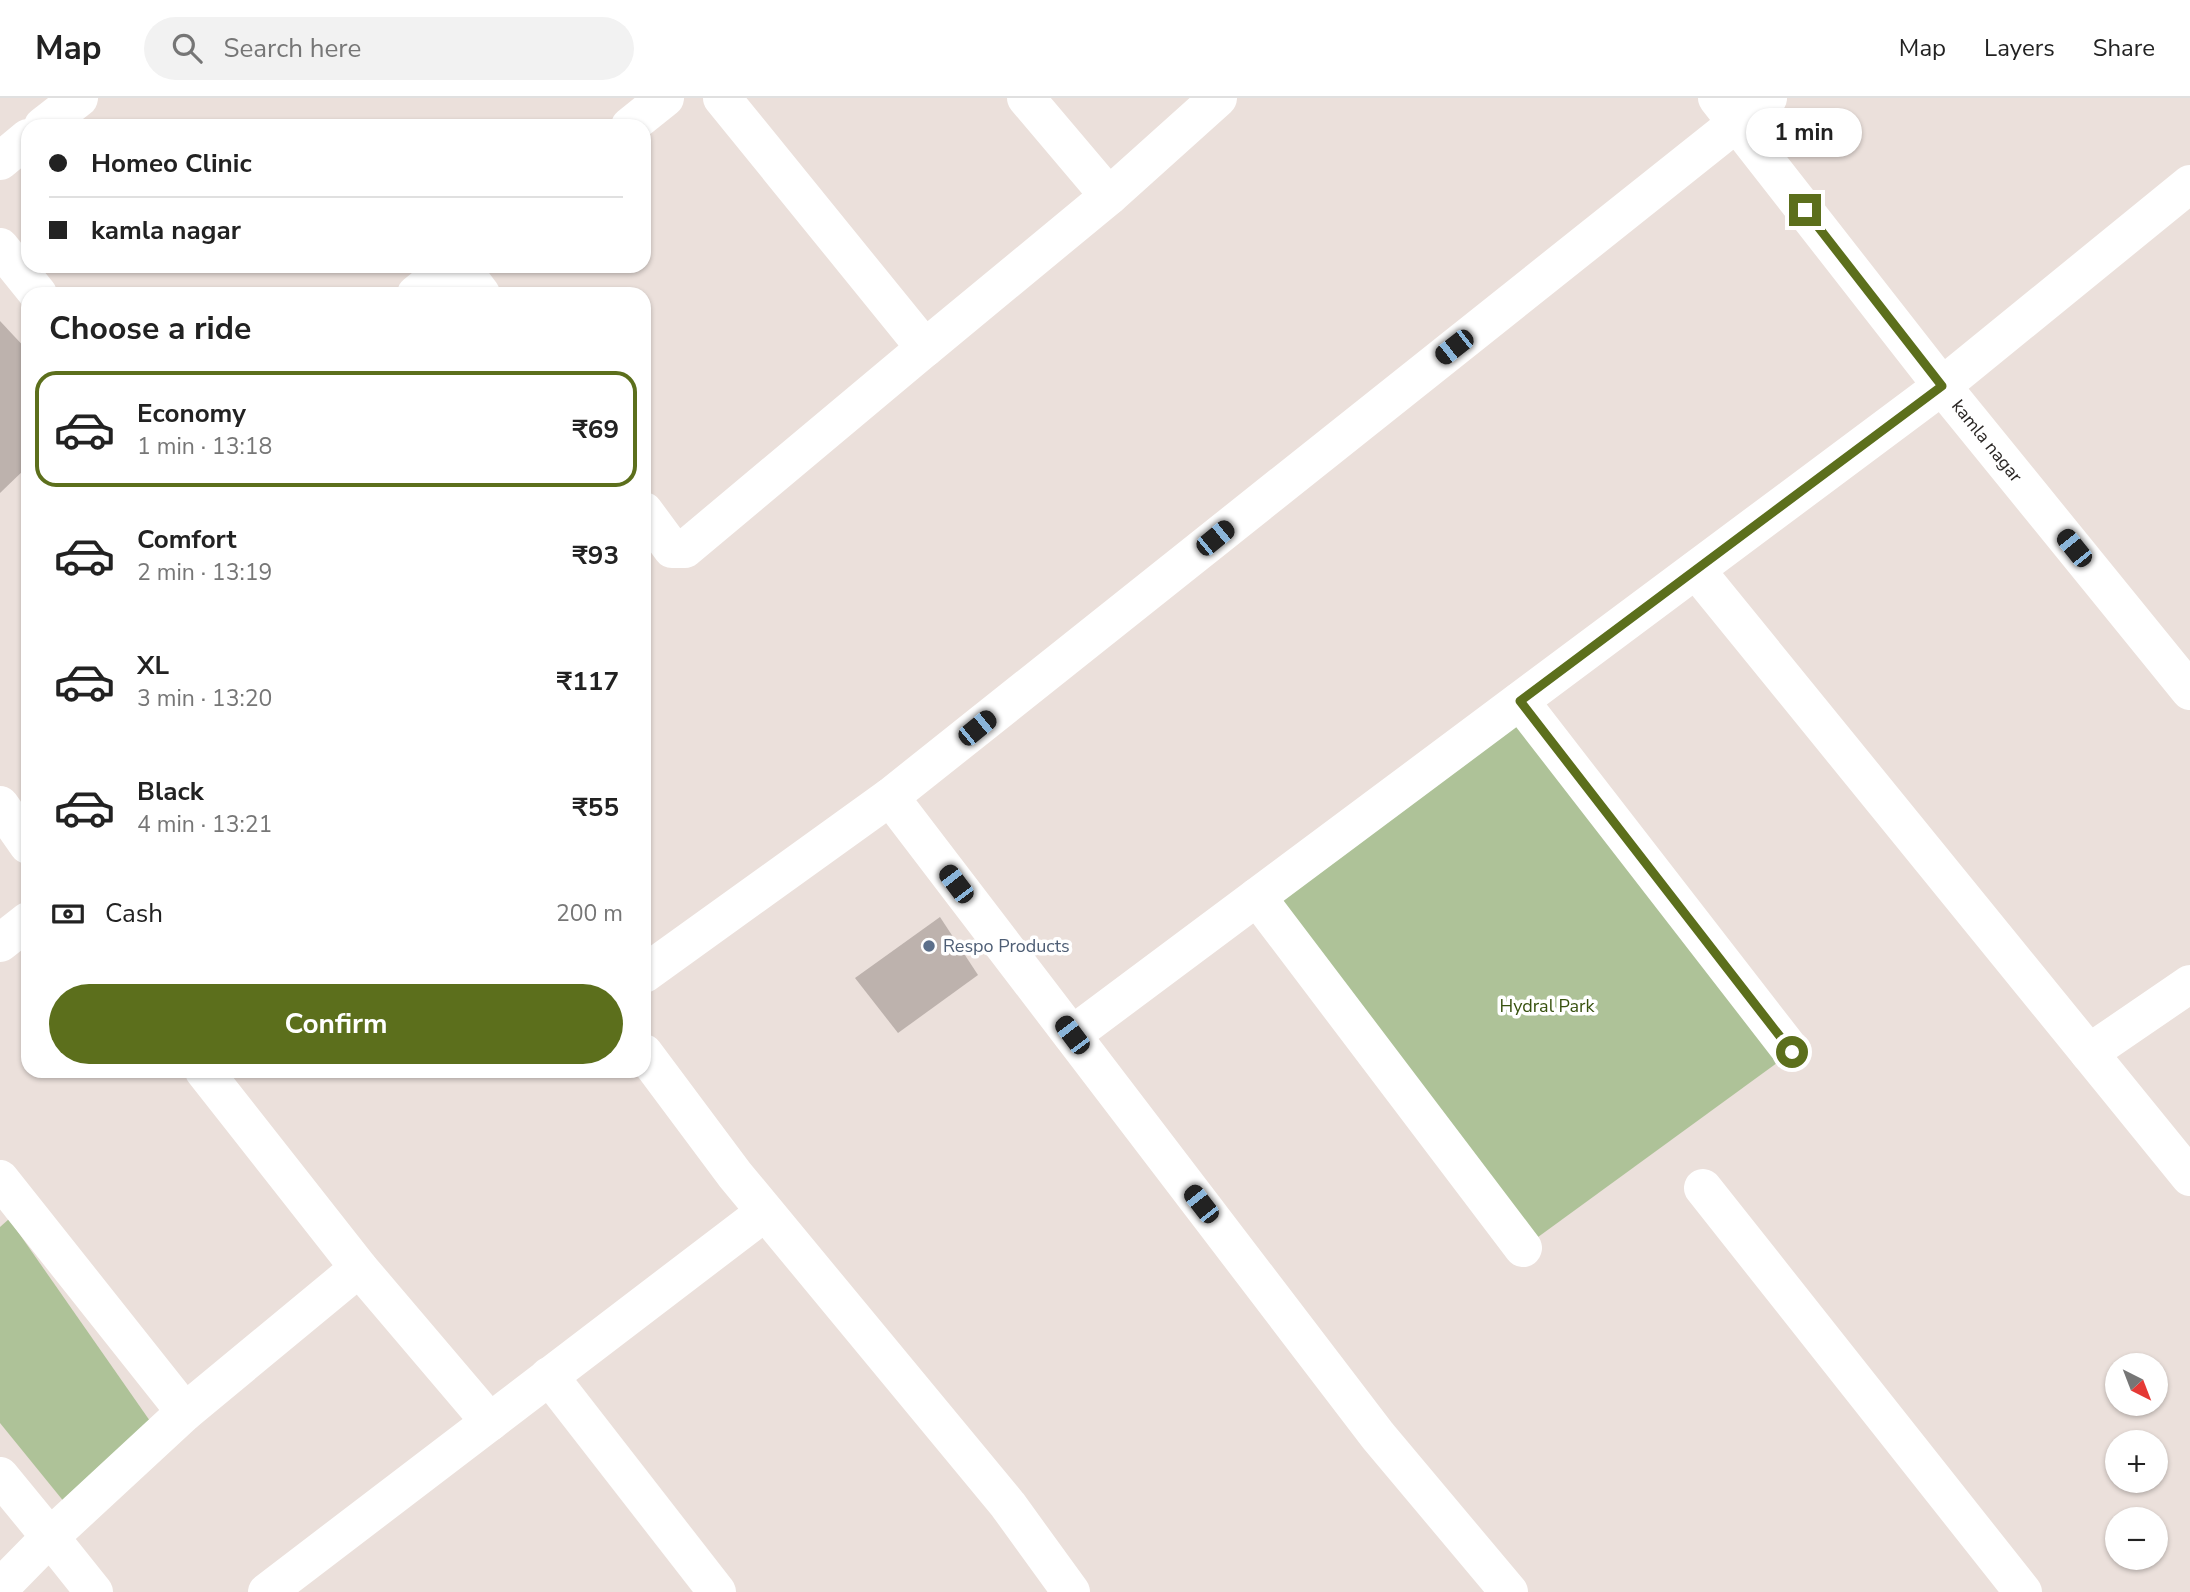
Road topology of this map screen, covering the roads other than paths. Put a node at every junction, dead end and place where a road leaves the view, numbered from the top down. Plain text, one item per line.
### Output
1 (79, 98) edge
2 (665, 98) edge
3 (722, 98) edge
4 (1026, 98) edge
5 (1218, 98) edge
6 (1768, 98) edge
7 (1727, 110) edge
8 (53, 119) edge
9 (639, 119) edge
10 (21, 144) edge
11 (0, 160) edge
12 (2189, 188) edge
13 (1109, 196) junction
14 (0, 247) edge
15 (21, 273) edge
16 (21, 273) edge
17 (443, 273) edge
18 (32, 287) edge
19 (425, 287) edge
20 (925, 348) junction
21 (1942, 386) junction
22 (651, 521) edge
23 (1696, 570) junction
24 (2190, 691) edge
25 (1520, 701) junction
26 (890, 797) junction
27 (0, 805) edge
28 (21, 835) edge
29 (1256, 897) junction
30 (21, 926) edge
31 (0, 943) edge
32 (651, 969) edge
33 (2190, 984) edge
34 (1072, 1035) junction
35 (1792, 1052) dead end
36 (2089, 1053) junction
37 (651, 1062) edge
38 (210, 1078) edge
39 (2190, 1177) edge
40 (0, 1179) edge
41 (1703, 1188) dead end
42 (765, 1212) junction
43 (1523, 1248) dead end
44 (359, 1268) junction
45 (549, 1376) junction
46 (185, 1412) junction
47 (490, 1422) junction
48 (0, 1476) edge
49 (50, 1537) junction
50 (0, 1588) edge
51 (94, 1592) edge
52 (267, 1592) edge
53 (717, 1592) edge
54 (1070, 1592) edge
55 (1509, 1592) edge
56 (2023, 1592) edge

1 - 8 street
2 - 9 street
3 - 20 street
4 - 13 street
5 - 13 street
6 - 7 street
7 - 21 street, kamla nagar
7 - 26 street
10 - 11 street
12 - 21 street
13 - 20 street
14 - 16 street
15 - 18 street
17 - 19 street
20 - 22 street
21 - 23 street
21 - 24 street, kamla nagar
23 - 25 street
23 - 36 street
25 - 29 street
25 - 35 street
26 - 32 street
26 - 34 street
27 - 28 street
29 - 34 street
29 - 43 street
30 - 31 street
33 - 36 street
34 - 55 street
36 - 39 street
37 - 42 street
38 - 44 street
40 - 46 street
41 - 56 street
42 - 45 street
42 - 54 street
44 - 46 street
44 - 47 street
45 - 47 street
45 - 53 street
46 - 49 street
47 - 52 street
48 - 49 street
49 - 50 street
49 - 51 street

